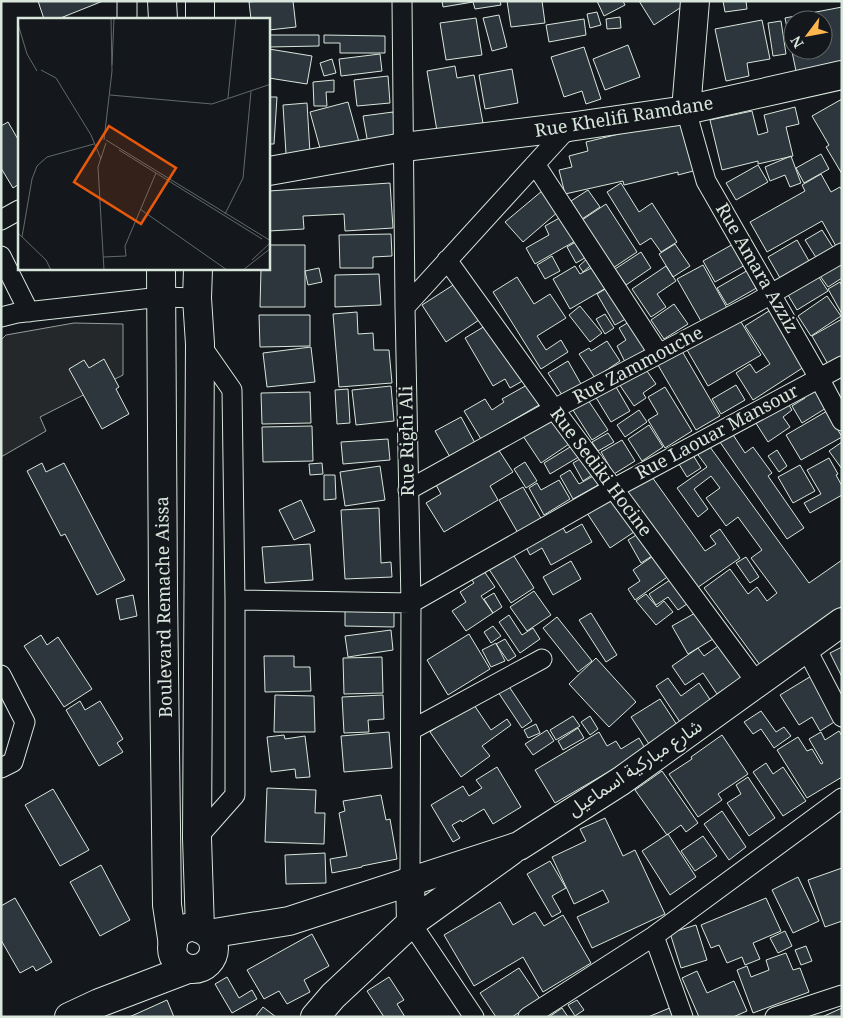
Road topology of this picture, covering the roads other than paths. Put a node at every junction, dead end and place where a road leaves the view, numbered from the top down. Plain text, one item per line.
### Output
1 (127, 1) edge
2 (162, 1) edge
3 (200, 1) edge
4 (402, 1) edge
5 (695, 1) edge
6 (127, 18) edge
7 (163, 18) edge
8 (200, 18) edge
9 (842, 75) edge
10 (686, 110) junction
11 (569, 127) junction
12 (404, 147) junction
13 (535, 164) junction
14 (270, 171) edge
15 (18, 211) edge
16 (1, 220) edge
17 (842, 253) edge
18 (1, 256) edge
19 (447, 260) junction
20 (161, 270) edge
21 (198, 270) edge
22 (771, 294) junction
23 (161, 297) junction
24 (197, 298) junction
25 (405, 308) junction
26 (29, 312) junction
27 (1, 317) edge
28 (200, 344) junction
29 (659, 354) junction
30 (842, 366) edge
31 (820, 378) junction
32 (554, 409) junction
33 (842, 421) edge
34 (614, 488) junction
35 (408, 490) junction
36 (235, 600) junction
37 (411, 603) junction
38 (842, 622) edge
39 (806, 648) junction
40 (542, 659) dead end
41 (1, 675) edge
42 (757, 683) junction
43 (842, 717) edge
44 (411, 730) junction
45 (1, 768) edge
46 (842, 798) edge
47 (197, 838) junction
48 (519, 846) junction
49 (410, 880) junction
50 (289, 921) junction
51 (411, 923) junction
52 (204, 931) junction
53 (654, 936) junction
54 (185, 957) junction
55 (842, 995) edge
56 (69, 1017) edge
57 (315, 1017) edge
58 (474, 1017) edge
59 (528, 1017) edge
60 (683, 1017) edge
61 (774, 1017) edge

1 - 6 street
2 - 7 main road
3 - 8 main road
4 - 12 street, Rue Righi Ali
5 - 10 main road
9 - 10 main road, Rue Khelifi Ramdane
10 - 11 main road, Rue Khelifi Ramdane
10 - 22 street, Rue Amara Azziz
11 - 12 main road, Rue Khelifi Ramdane
11 - 13 street
12 - 14 main road, Rue Khelifi Ramdane
12 - 25 street, Rue Righi Ali
13 - 19 street
13 - 29 street
15 - 16 street
17 - 22 street, Rue Zammouche
18 - 26 street
19 - 25 street
19 - 32 street, Rue Sediki Hocine
20 - 23 main road, Boulevard Remache Aissa
21 - 24 main road, Boulevard Remache Aissa
22 - 29 street, Rue Zammouche
22 - 31 street, Rue Amara Azziz
23 - 24 street
23 - 26 street
23 - 54 main road, Boulevard Remache Aissa
24 - 28 main road, Boulevard Remache Aissa
25 - 35 street, Rue Righi Ali
26 - 27 street
28 - 36 street
28 - 47 main road, Boulevard Remache Aissa
29 - 32 street, Rue Zammouche
30 - 31 street, Rue Laouar Mansour
31 - 33 street, Rue Amara Azziz
31 - 34 street, Rue Laouar Mansour
32 - 34 street, Rue Sediki Hocine
32 - 35 street, Rue Zammouche
34 - 37 street, Rue Laouar Mansour
34 - 42 street, Rue Sediki Hocine
35 - 37 street, Rue Righi Ali
36 - 37 street
36 - 47 street
37 - 44 street, Rue Righi Ali
38 - 39 main road, شارع مباركية اسماعيل
39 - 42 main road, شارع مباركية اسماعيل
39 - 43 street
40 - 44 street
41 - 45 street
42 - 48 main road, شارع مباركية اسماعيل
44 - 49 street, Rue Righi Ali
46 - 53 street
47 - 52 main road, Boulevard Remache Aissa
48 - 49 main road, شارع مباركية اسماعيل
48 - 51 main road
49 - 50 main road, شارع مباركية اسماعيل
49 - 51 main road
50 - 52 main road
50 - 54 main road
51 - 57 main road
51 - 58 street
52 - 54 main road
52 - 54 main road
53 - 59 street
53 - 60 street
54 - 56 main road
55 - 61 street

